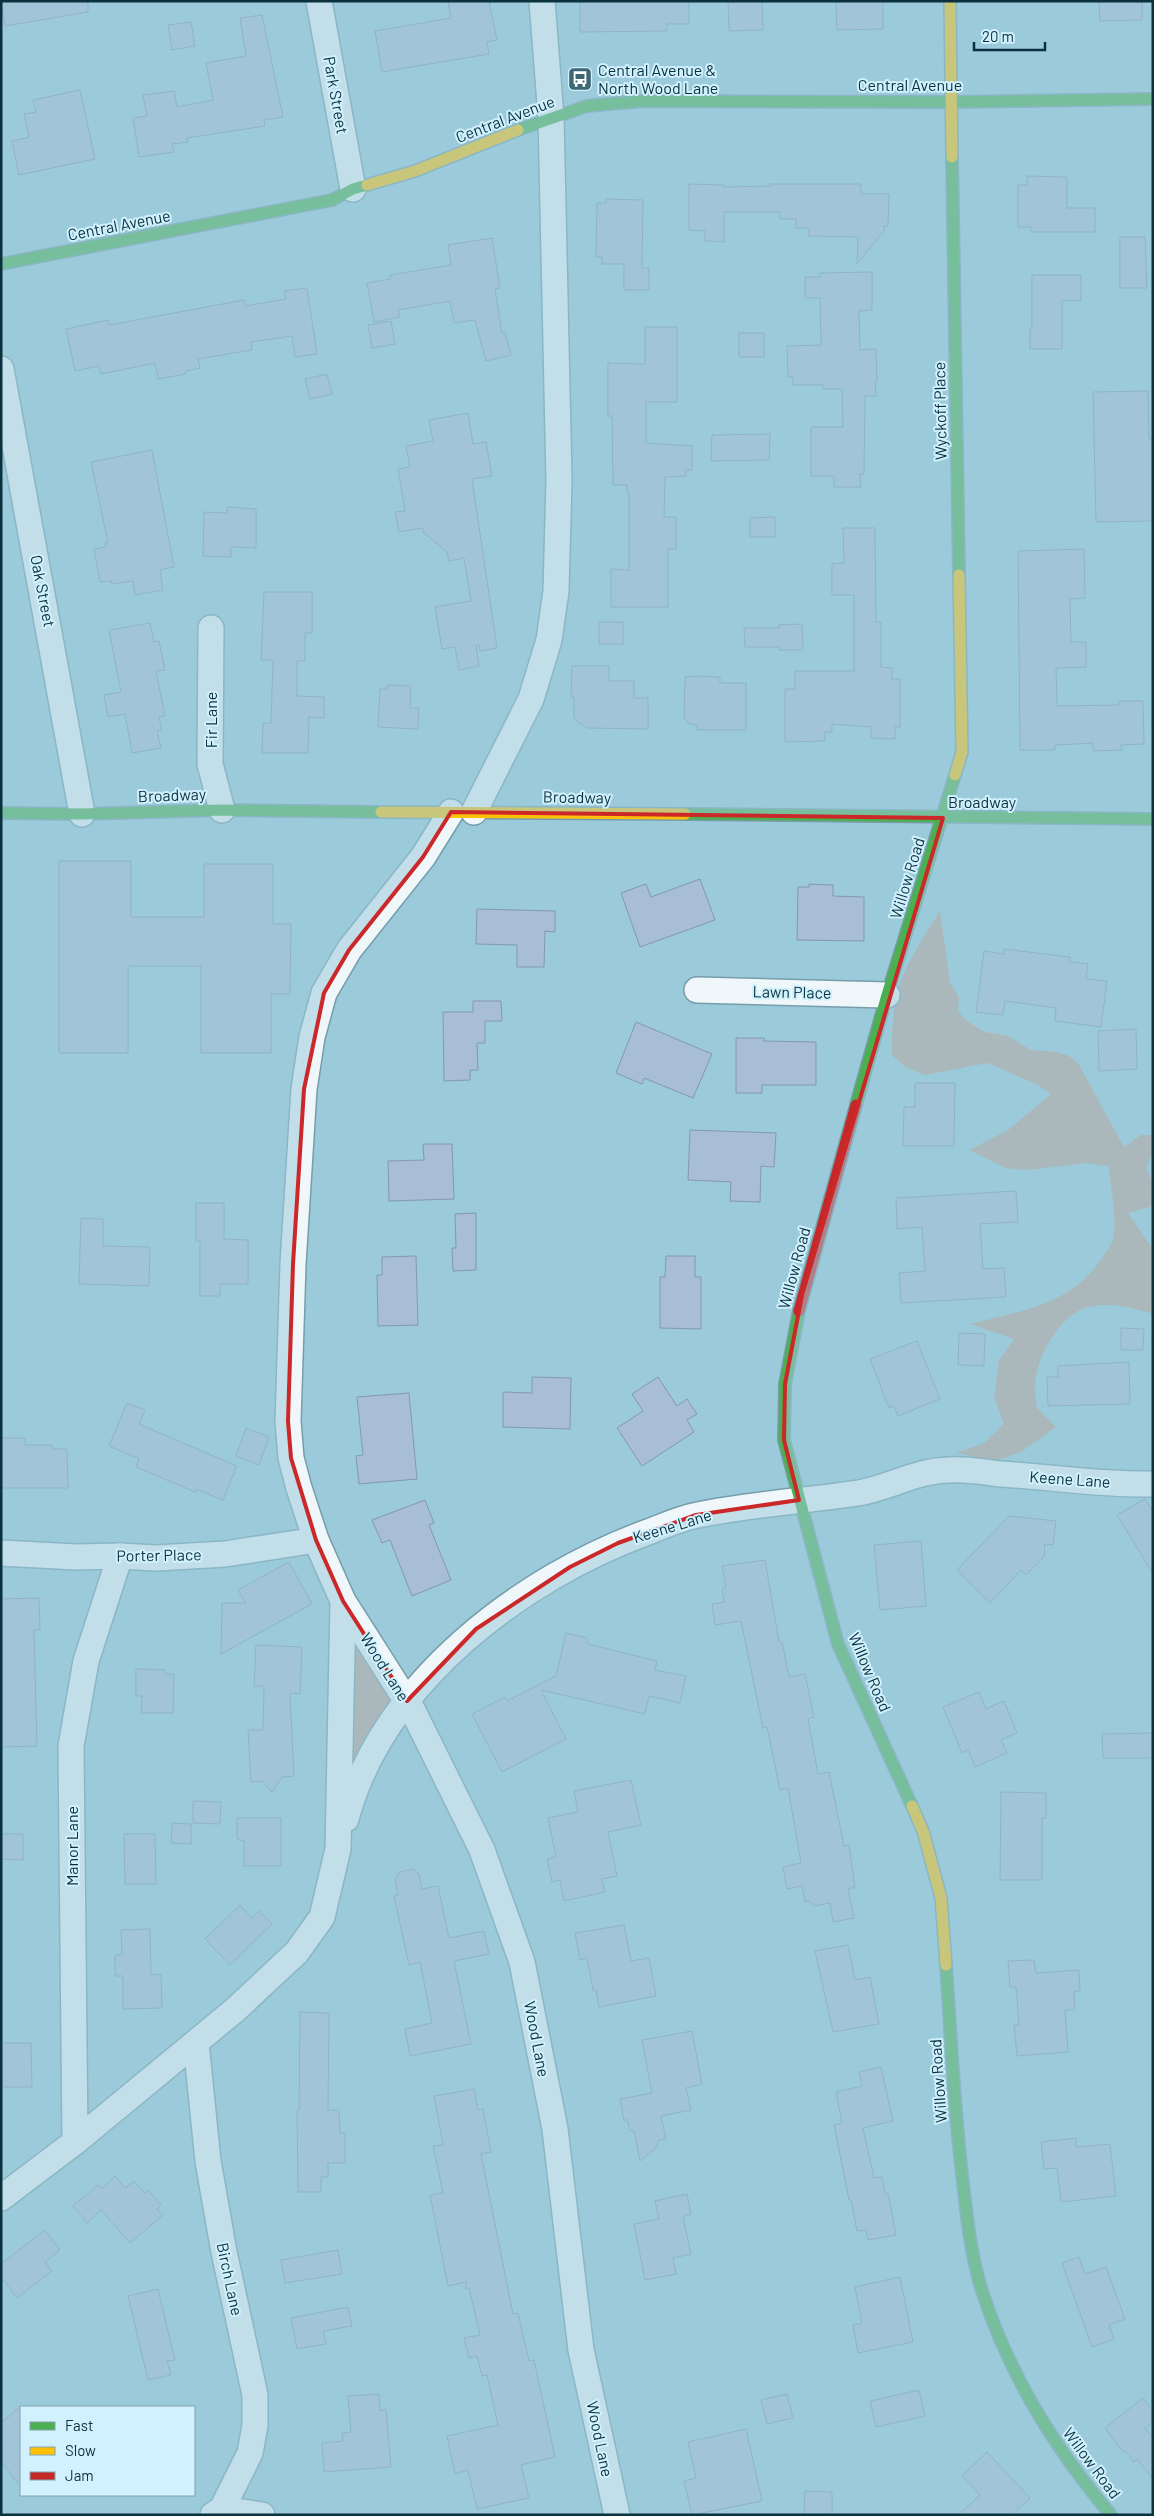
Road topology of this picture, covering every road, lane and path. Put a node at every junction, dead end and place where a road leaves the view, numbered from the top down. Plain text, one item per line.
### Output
1 (319, 1) edge
2 (542, 1) edge
3 (950, 1) edge
4 (1153, 98) edge
5 (952, 102) junction
6 (551, 117) junction
7 (353, 189) junction
8 (1, 264) edge
9 (1, 369) edge
10 (211, 628) dead end
11 (222, 810) junction
12 (463, 812) junction
13 (1, 813) edge
14 (82, 814) junction
15 (943, 818) junction
16 (1153, 819) edge
17 (697, 990) dead end
18 (887, 995) junction
19 (1153, 1484) edge
20 (799, 1500) junction
21 (316, 1540) junction
22 (1, 1553) edge
23 (120, 1556) junction
24 (343, 1601) junction
25 (407, 1701) junction
26 (338, 1849) junction
27 (196, 2043) junction
28 (75, 2142) junction
29 (1, 2198) edge
30 (218, 2512) edge
31 (262, 2515) edge
32 (617, 2515) edge
33 (1111, 2515) edge

1 - 7 street, Park Street
2 - 6 street, Wood Lane
3 - 5 street, Wyckoff Place
4 - 5 street, Central Avenue
5 - 6 street, Central Avenue
5 - 15 street, Wyckoff Place
6 - 7 street, Central Avenue
6 - 12 street, Wood Lane
7 - 8 street, Central Avenue
9 - 14 street, Oak Street
10 - 11 street, Fir Lane
11 - 12 street, Broadway
11 - 14 street, Broadway
12 - 15 street, Broadway
12 - 21 street, Wood Lane
13 - 14 street, Broadway
15 - 16 street, Broadway
15 - 18 street, Willow Road
17 - 18 street, Lawn Place
18 - 20 street, Willow Road
19 - 20 street, Keene Lane
20 - 25 street, Keene Lane
20 - 33 street, Willow Road
21 - 23 street, Porter Place
21 - 24 street, Wood Lane
22 - 23 street, Porter Place
23 - 28 street, Manor Lane
24 - 25 street, Wood Lane
24 - 26 street
25 - 26 street, Keene Lane
25 - 32 street, Wood Lane
26 - 27 street
27 - 28 street
27 - 30 street, Birch Lane
28 - 29 street
30 - 31 street

